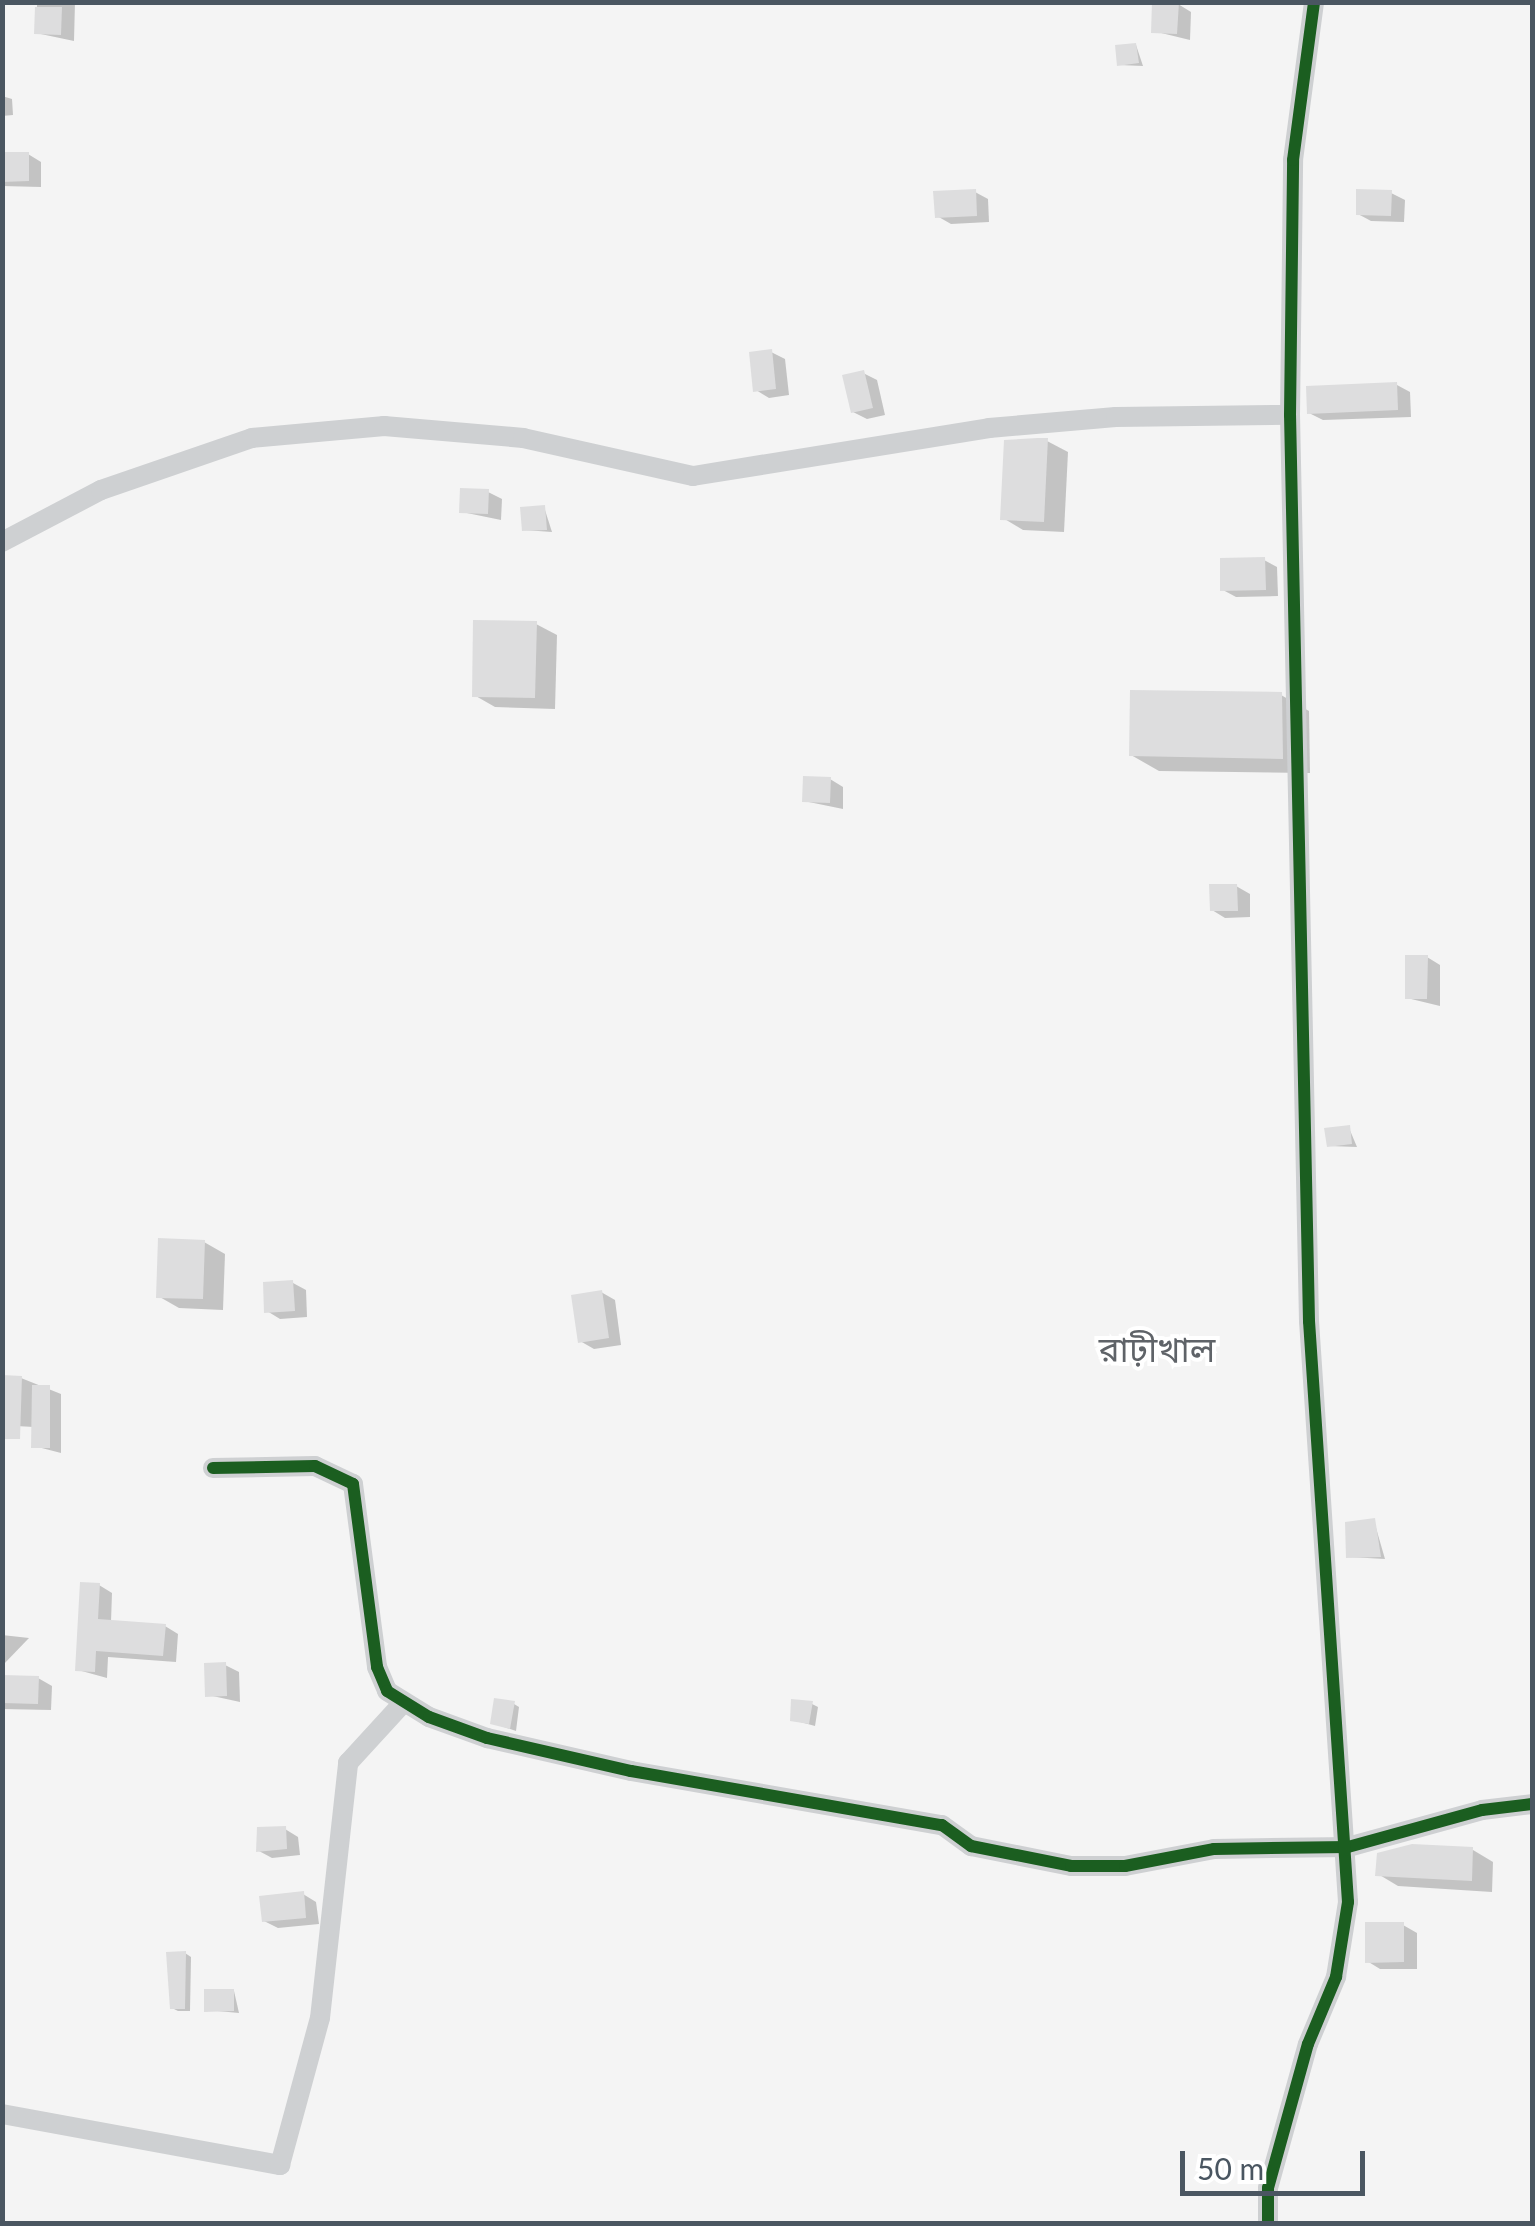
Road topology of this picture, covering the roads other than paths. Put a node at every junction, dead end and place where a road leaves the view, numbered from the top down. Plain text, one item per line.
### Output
1 (1314, 2) edge
2 (1290, 415) junction
3 (2, 542) edge
4 (213, 1468) dead end
5 (403, 1703) junction
6 (1532, 1804) edge
7 (1348, 1847) junction
8 (2, 2114) edge
9 (1268, 2224) edge

1 - 2 street
2 - 3 street
2 - 7 street
4 - 5 street
5 - 7 street
5 - 8 street
6 - 7 street
7 - 9 street

